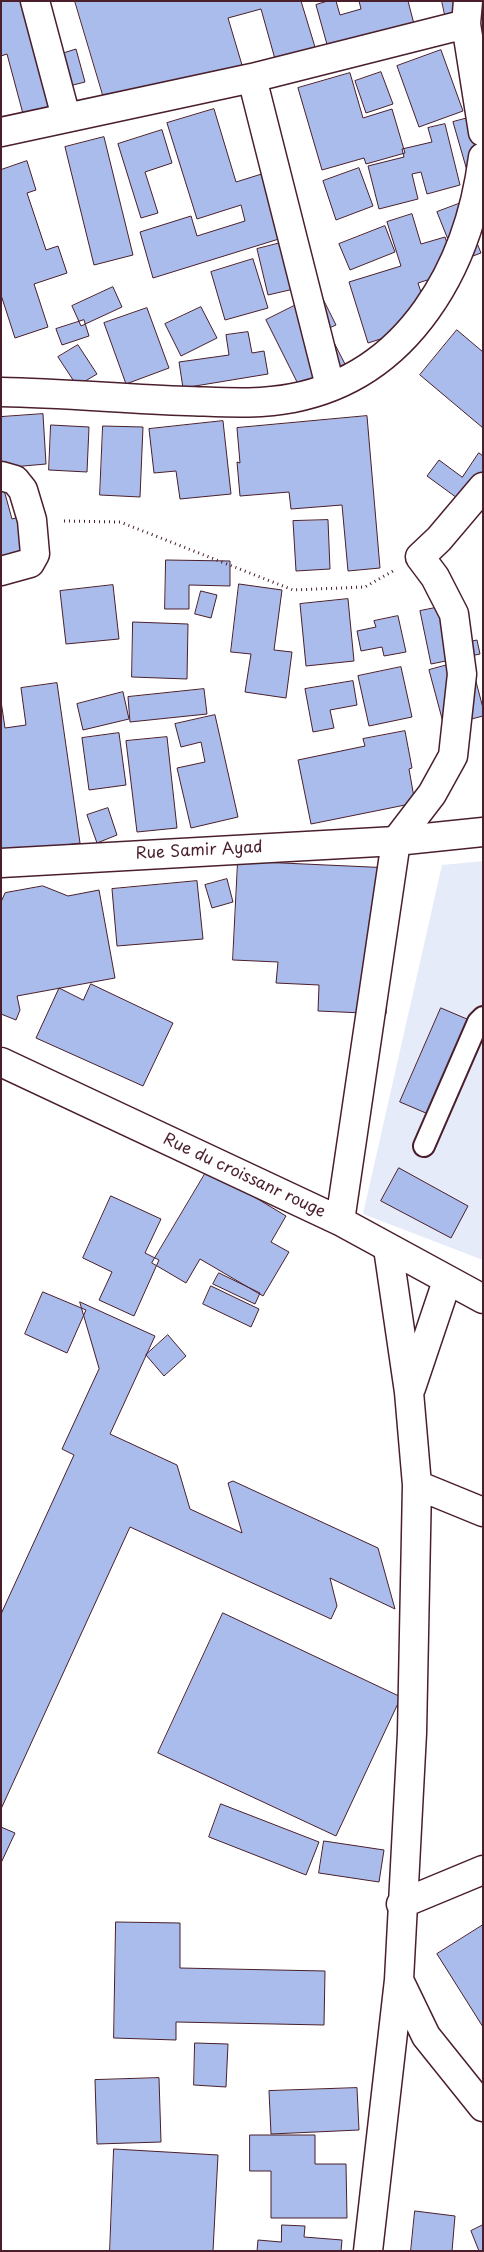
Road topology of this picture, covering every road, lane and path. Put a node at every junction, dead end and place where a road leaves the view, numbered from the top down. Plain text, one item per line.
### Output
1 (35, 1) edge
2 (467, 12) edge
3 (252, 78) junction
4 (66, 117) junction
5 (1, 132) edge
6 (483, 132) edge
7 (483, 157) edge
8 (330, 386) junction
9 (1, 392) edge
10 (1, 476) edge
11 (483, 487) edge
12 (32, 520) junction
13 (420, 557) junction
14 (1, 571) edge
15 (483, 832) edge
16 (396, 841) junction
17 (1, 863) edge
18 (483, 1017) edge
19 (1, 1062) edge
20 (424, 1146) dead end
21 (340, 1221) junction
22 (388, 1248) junction
23 (447, 1281) junction
24 (483, 1299) edge
25 (409, 1392) junction
26 (417, 1485) junction
27 (483, 1512) edge
28 (483, 1870) edge
29 (401, 1904) junction
30 (398, 1980) junction
31 (483, 2107) edge
32 (368, 2251) edge

1 - 4 street
2 - 3 street
2 - 6 street
3 - 4 street
3 - 8 street
4 - 5 street
7 - 8 street
8 - 9 street
10 - 12 street
11 - 13 street
12 - 13 path
12 - 14 street
13 - 16 street
15 - 16 street, Rue Samir Ayad
16 - 17 street, Rue Samir Ayad
16 - 21 street
18 - 20 lane
19 - 21 street, Rue du croissanr rouge
21 - 22 street, Rue du croissanr rouge
22 - 23 street, Rue du croissanr rouge
22 - 25 street
23 - 24 street, Rue du croissanr rouge
23 - 25 street
25 - 26 street
26 - 27 street
26 - 29 street
28 - 29 street
29 - 30 street
30 - 31 street
30 - 32 street

